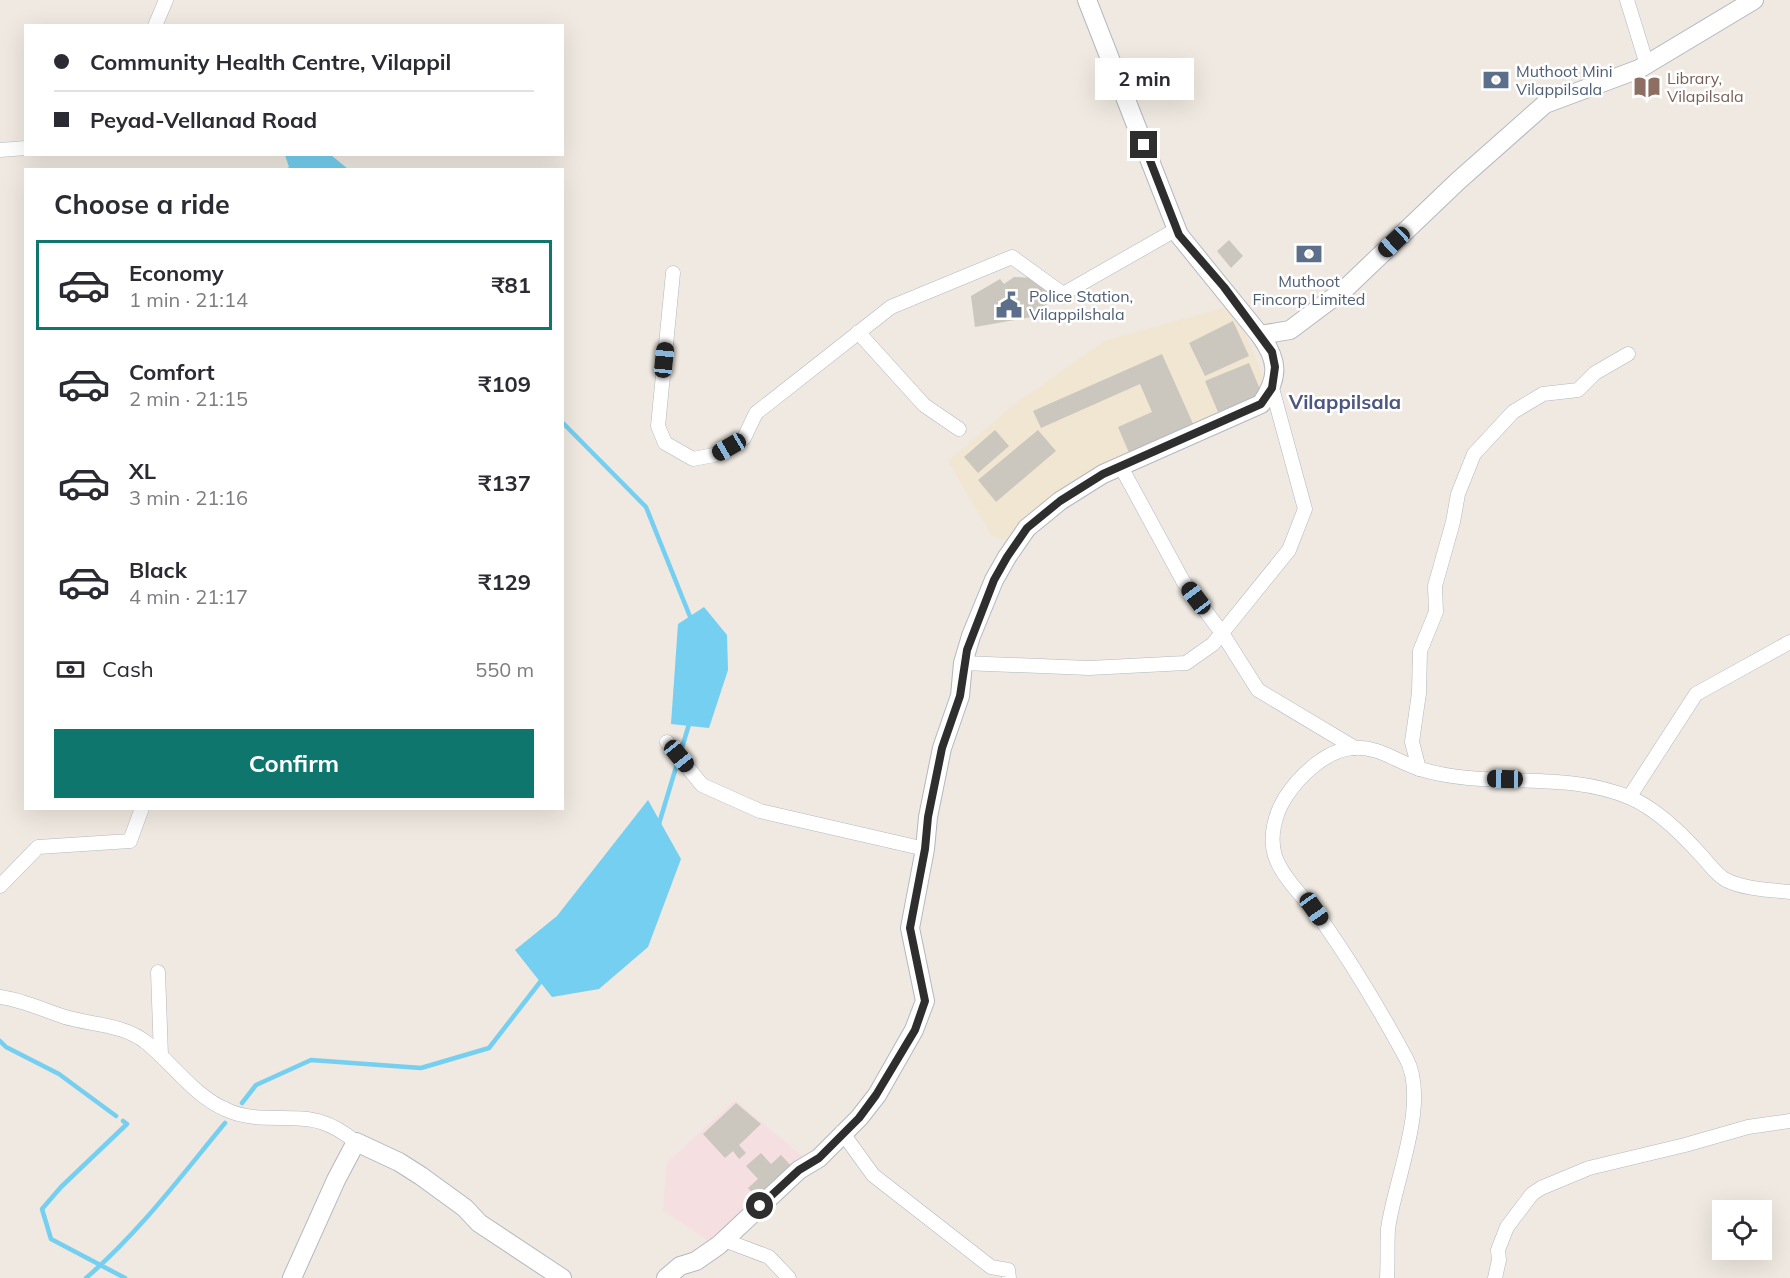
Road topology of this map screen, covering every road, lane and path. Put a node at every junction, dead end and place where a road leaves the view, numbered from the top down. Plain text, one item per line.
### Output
1 (166, 0) edge
2 (1087, 0) edge
3 (1627, 0) edge
4 (1754, 0) edge
5 (156, 24) edge
6 (1647, 65) junction
7 (24, 148) edge
8 (0, 150) edge
9 (1177, 229) junction
10 (673, 273) dead end
11 (858, 332) junction
12 (1260, 335) junction
13 (1628, 354) dead end
14 (1272, 388) junction
15 (959, 429) dead end
16 (1120, 465) junction
17 (1222, 633) junction
18 (1790, 642) edge
19 (963, 663) junction
20 (667, 742) dead end
21 (1355, 748) junction
22 (1419, 769) junction
23 (1632, 793) dead end
24 (141, 810) edge
25 (925, 849) junction
26 (0, 886) edge
27 (1790, 892) edge
28 (158, 972) dead end
29 (0, 997) edge
30 (161, 1056) junction
31 (1790, 1121) edge
32 (842, 1132) junction
33 (356, 1142) junction
34 (724, 1240) junction
35 (292, 1278) edge
36 (562, 1278) edge
37 (666, 1278) edge
38 (789, 1278) edge
39 (1009, 1278) edge
40 (1387, 1278) edge
41 (1495, 1278) edge

1 - 5 street
2 - 9 street
3 - 6 street
4 - 6 street
6 - 12 street
7 - 8 street
9 - 11 street
9 - 12 street
10 - 11 street
11 - 15 street
12 - 14 street
13 - 22 street
14 - 16 street
14 - 17 street
16 - 17 street
16 - 19 street
17 - 19 street
17 - 21 street
18 - 23 street
19 - 25 street
20 - 25 street
21 - 22 street
21 - 40 street
22 - 27 street
24 - 26 street
25 - 32 street
28 - 30 street
29 - 30 street
30 - 33 street
31 - 41 street
32 - 34 street
32 - 39 street
33 - 35 street
33 - 36 street
34 - 37 street
34 - 38 street

